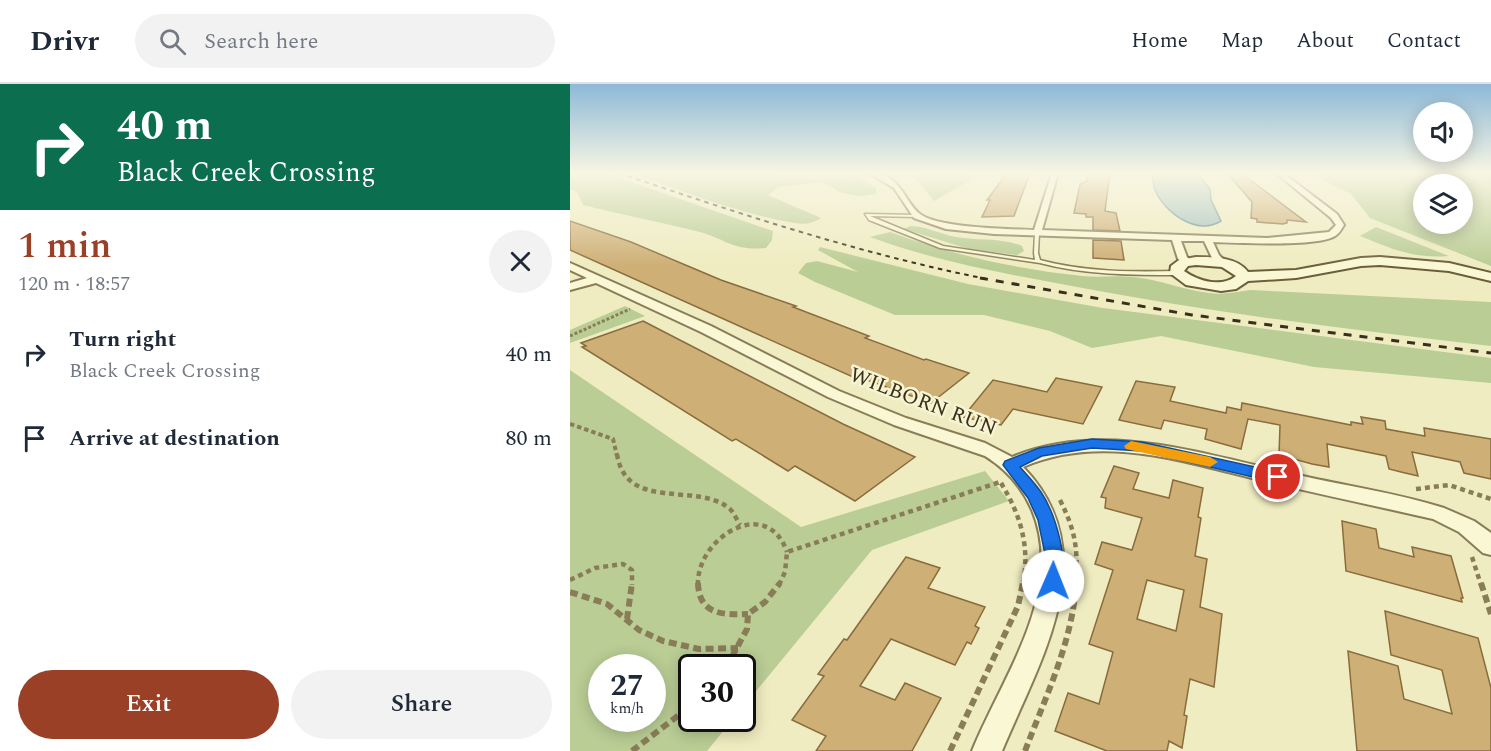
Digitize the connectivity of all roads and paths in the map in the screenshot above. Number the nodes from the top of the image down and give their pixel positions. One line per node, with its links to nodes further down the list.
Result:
1 (909, 204): 4 (street)
2 (1046, 204): 5 (street)
3 (1319, 204): 8 (street)
4 (917, 216): 5 (street); 9 (lane)
5 (1037, 233): 6 (street); 9 (lane)
6 (1176, 238): 7 (street); 10 (street)
7 (1207, 239): 8 (street); 11 (street)
8 (1220, 240): 11 (street)
9 (1039, 261): 13 (lane)
10 (1188, 262): 11 (street); 13 (street)
11 (1226, 264): 15 (street)
12 (570, 266): 16 (street, WILBORN RUN)
13 (1177, 273): 15 (street)
14 (1491, 276): 15 (street)
15 (1244, 277)
16 (597, 279): 17 (street); 21 (street, WILBORN RUN)
17 (570, 287)
18 (624, 303): 19 (path)
19 (570, 336)
20 (570, 424): 25 (path)
21 (1002, 474): 26 (street); 27 (path); 38 (path); 39 (street, WILBORN RUN)
22 (1054, 492): 40 (path)
23 (1407, 492): 24 (path)
24 (1491, 499)
25 (740, 525): 27 (path); 31 (path)
26 (1491, 547)
27 (787, 552): 31 (path)
28 (1471, 553): 32 (path)
29 (570, 580): 33 (path)
30 (570, 592): 33 (path)
31 (748, 614): 34 (path)
32 (1491, 614)
33 (627, 620): 34 (path)
34 (738, 648): 35 (path)
35 (734, 654)
36 (678, 716): 37 (path)
37 (632, 751)
38 (950, 751)
39 (987, 751)
40 (1025, 751)

